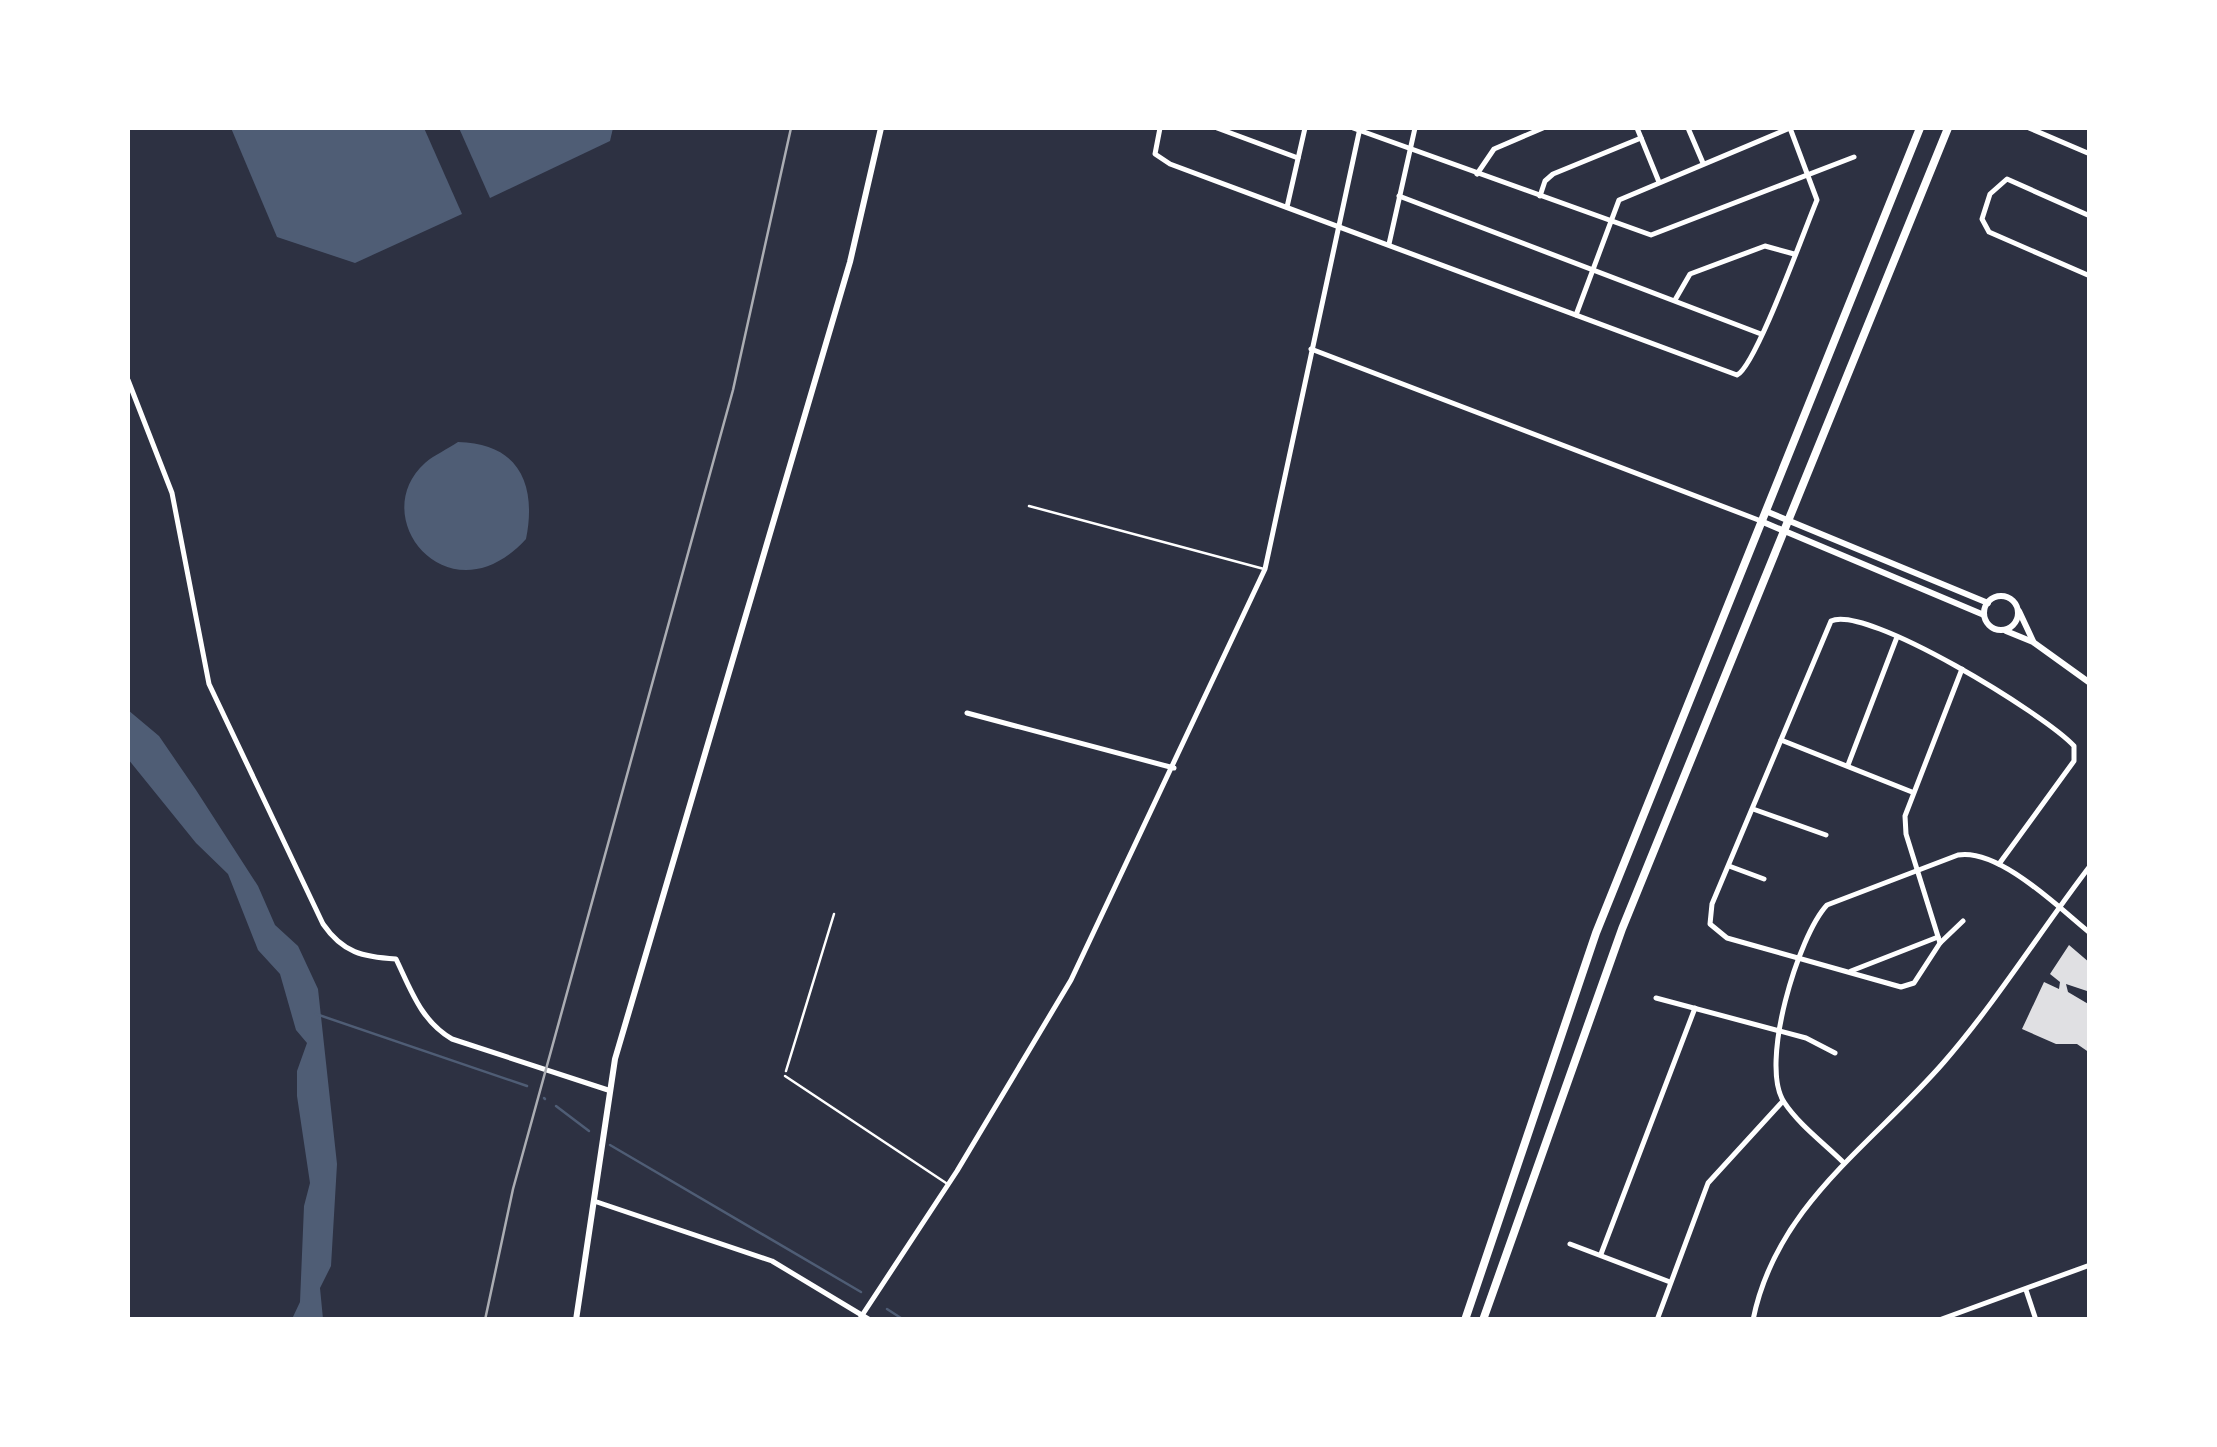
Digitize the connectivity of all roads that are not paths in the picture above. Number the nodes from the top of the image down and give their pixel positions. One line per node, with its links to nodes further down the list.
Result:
1 (881, 128): 76 (street)
2 (1160, 128): 25 (street)
3 (1216, 128): 18 (street)
4 (1305, 128): 18 (street)
5 (1357, 128): 15 (street); 27 (street)
6 (1414, 128): 15 (street)
7 (1542, 128): 21 (street)
8 (1637, 128): 14 (street)
9 (1688, 128): 19 (street)
10 (1790, 128): 19 (street); 20 (street)
11 (1920, 128): 39 (main road)
12 (1948, 128): 41 (main road)
13 (2028, 128): 16 (street)
14 (1641, 138): 22 (street); 24 (street)
15 (1410, 149): 21 (street); 23 (street)
16 (2090, 154)
17 (1854, 156): 20 (street)
18 (1298, 158): 25 (street)
19 (1702, 163): 22 (street)
20 (1810, 173): 28 (street); 30 (street)
21 (1478, 174): 24 (street)
22 (1659, 182): 28 (street)
23 (1399, 196): 29 (street); 31 (street)
24 (1540, 196): 28 (street)
25 (1287, 207): 27 (street)
26 (2090, 216): 32 (street)
27 (1337, 224): 29 (street); 36 (street)
28 (1609, 224): 31 (street)
29 (1389, 244): 34 (street)
30 (1794, 254): 33 (street); 35 (street)
31 (1592, 268): 33 (street); 34 (street)
32 (2090, 276)
33 (1675, 300): 35 (street)
34 (1576, 315): 35 (street)
35 (1762, 334)
36 (1311, 348): 40 (street); 44 (street)
37 (128, 380): 76 (street)
38 (1029, 506): 44 (lane)
39 (1768, 512): 40 (street); 41 (street); 42 (main road)
40 (1745, 515): 42 (street)
41 (1791, 521): 43 (main road); 45 (street)
42 (1763, 522): 43 (street); 89 (main road)
43 (1786, 531): 47 (street); 90 (main road)
44 (1264, 569): 56 (street)
45 (1988, 603): 46 (street); 47 (street)
46 (2018, 611): 48 (street); 50 (street)
47 (1984, 616): 48 (street)
48 (2004, 630): 50 (street)
49 (1897, 637): 51 (street); 54 (street); 55 (street)
50 (2033, 642): 52 (street)
51 (1962, 669): 57 (street); 60 (street)
52 (2090, 683)
53 (967, 712): 56 (street)
54 (1781, 740): 55 (street); 58 (street)
55 (1848, 766): 57 (street)
56 (1174, 768): 79 (street)
57 (1912, 792): 63 (street)
58 (1754, 809): 59 (street); 61 (street)
59 (1826, 835)
60 (1999, 864): 63 (street); 65 (street)
61 (1729, 866): 64 (street); 69 (street)
62 (2090, 866): 65 (street)
63 (1916, 871): 68 (street); 69 (street)
64 (1764, 880)
65 (2058, 907): 67 (street); 78 (street)
66 (1963, 921): 68 (street)
67 (2090, 933)
68 (1939, 940): 70 (street); 70 (street)
69 (1801, 958): 70 (street); 73 (street)
70 (1848, 972)
71 (1656, 998): 72 (street)
72 (1695, 1008): 73 (street); 82 (street)
73 (1779, 1031): 74 (street); 77 (street)
74 (1835, 1053)
75 (785, 1076): 79 (lane)
76 (608, 1090): 80 (street)
77 (1783, 1101): 78 (street); 84 (street)
78 (1844, 1163): 92 (street)
79 (948, 1185): 86 (street)
80 (592, 1200): 86 (street); 87 (street)
81 (1570, 1244): 82 (street)
82 (1601, 1254): 84 (street)
83 (2090, 1264): 85 (street)
84 (1670, 1282): 91 (street)
85 (2026, 1290): 93 (street); 94 (street)
86 (861, 1317): 88 (street)
87 (576, 1320)
88 (870, 1320)
89 (1464, 1320)
90 (1483, 1320)
91 (1657, 1320)
92 (1753, 1320)
93 (1939, 1320)
94 (2036, 1320)

